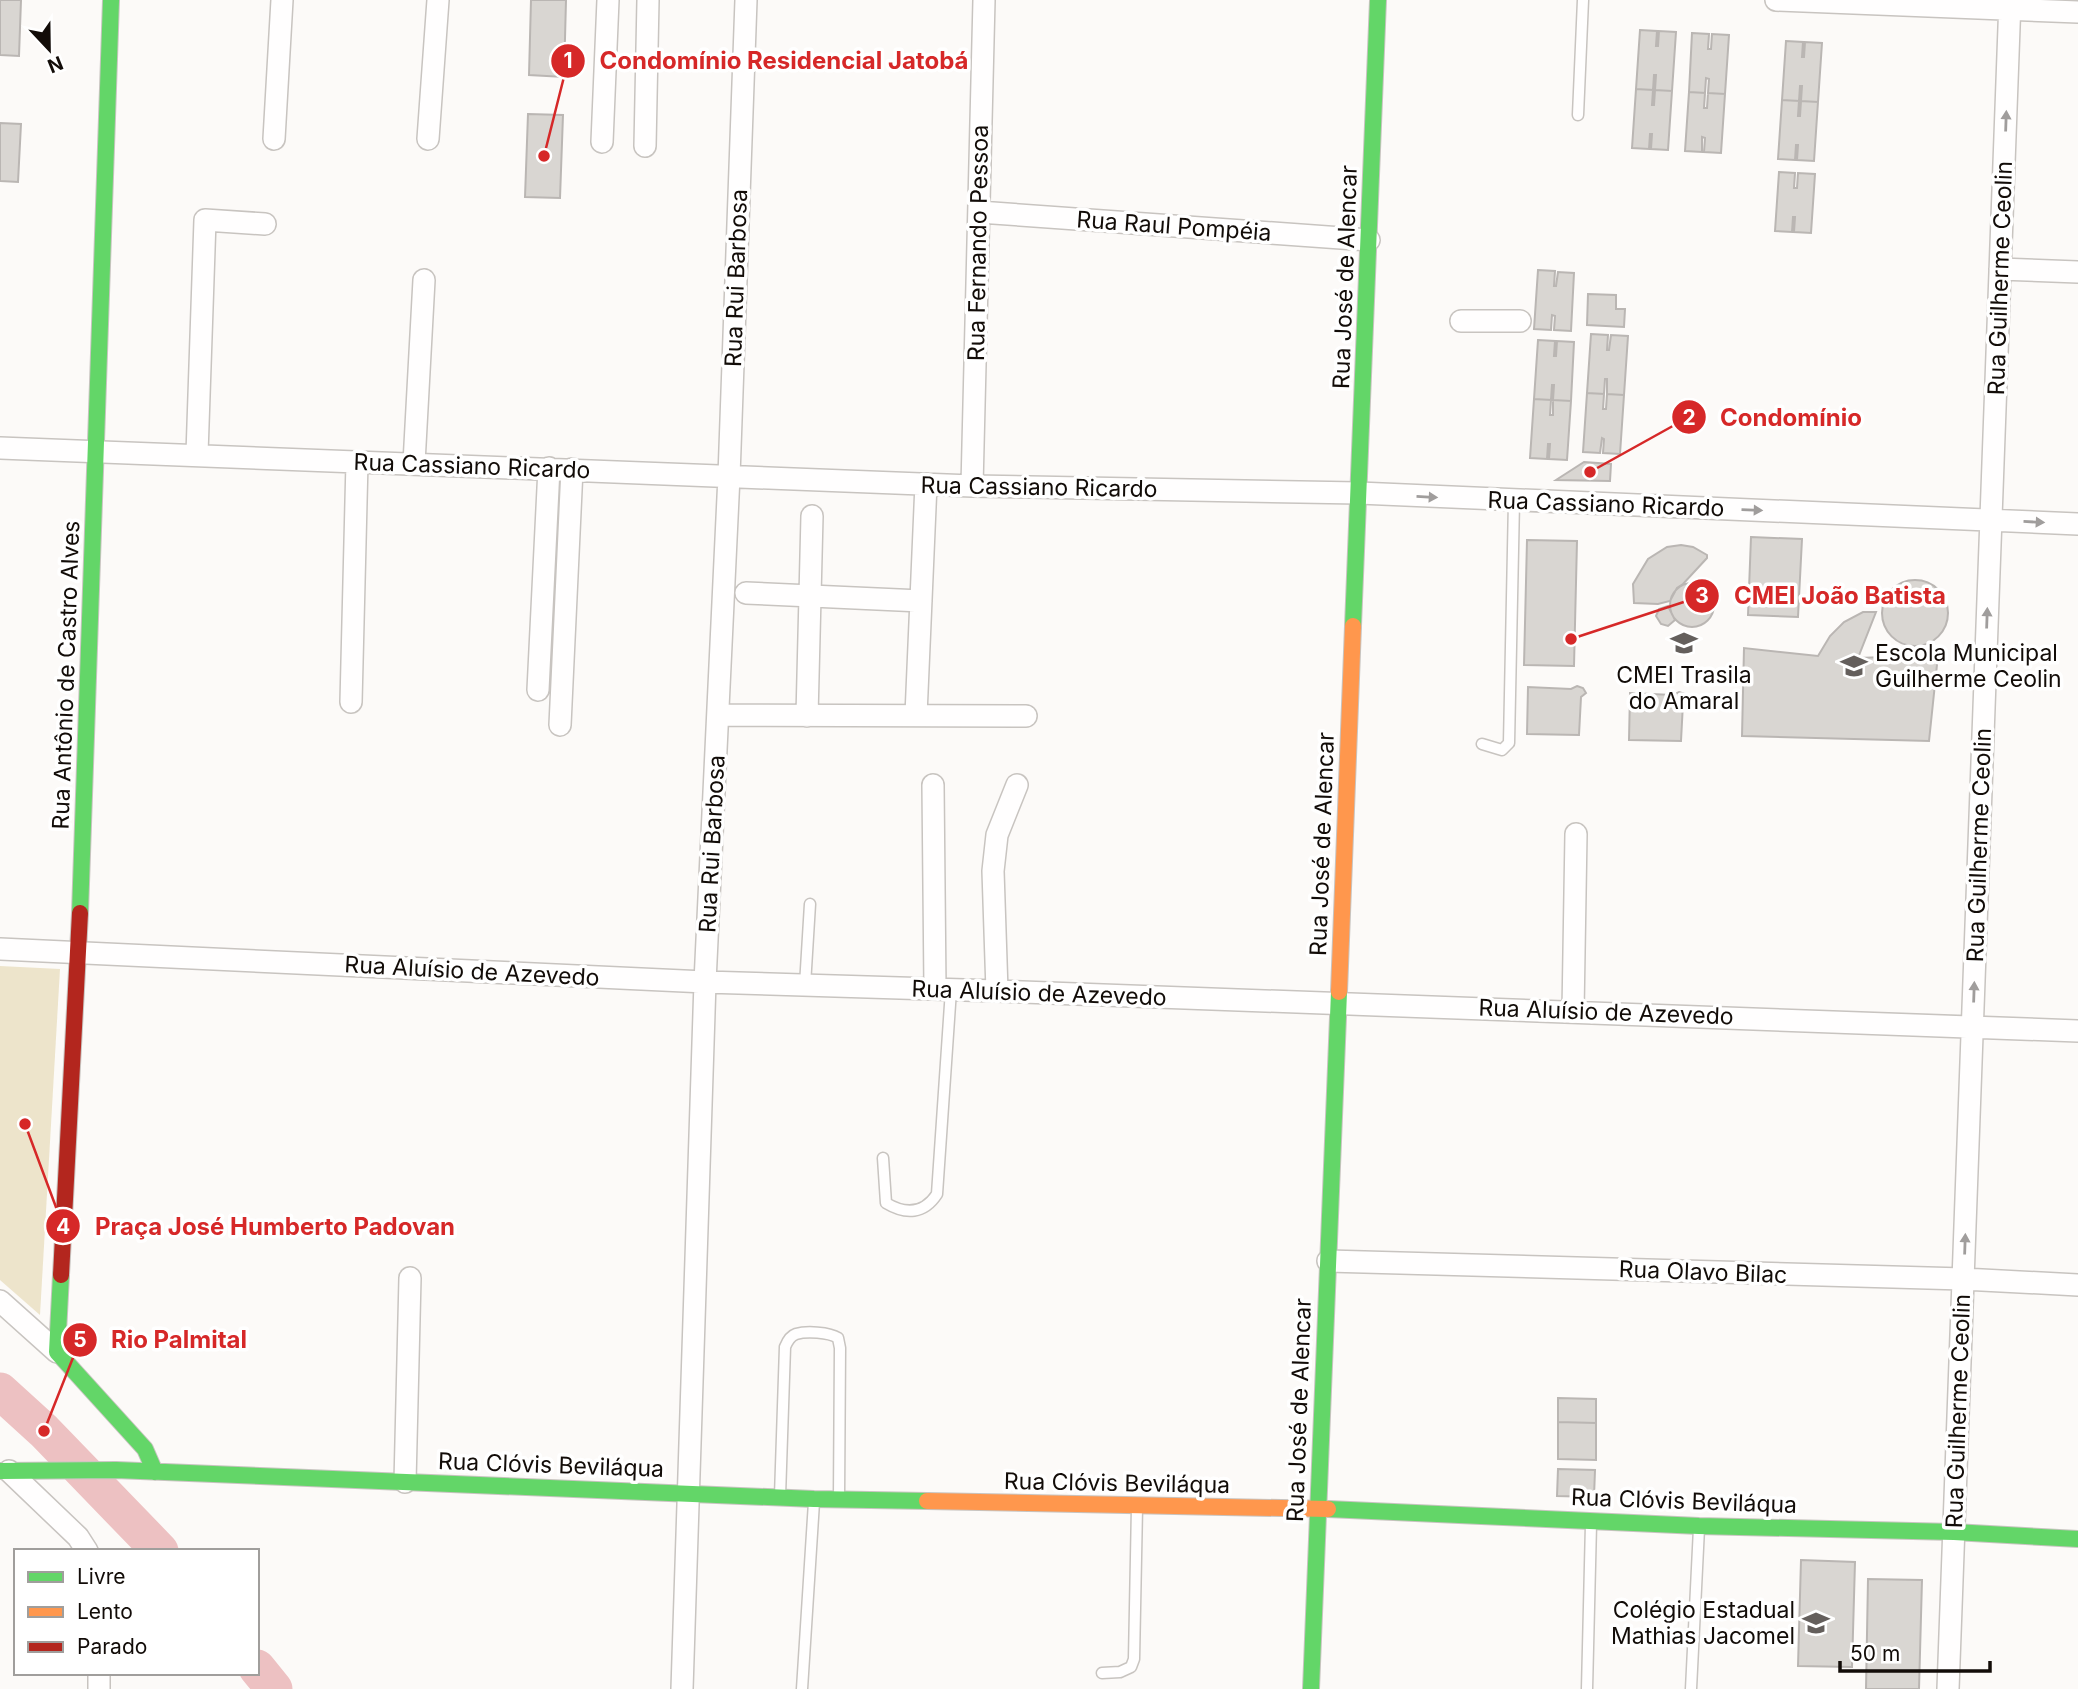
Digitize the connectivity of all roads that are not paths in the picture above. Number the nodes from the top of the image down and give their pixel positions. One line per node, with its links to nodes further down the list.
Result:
1 (111, 0): 27 (street, Rua Antônio de Castro Alves)
2 (282, 0): 14 (street)
3 (438, 0): 15 (street)
4 (608, 0): 16 (street)
5 (648, 0): 17 (street)
6 (746, 0): 33 (street, Rua Rui Barbosa)
7 (984, 0): 18 (street, Rua Fernando Pessoa)
8 (1378, 0): 20 (street, Rua José de Alencar)
9 (1583, 0): 13 (lane)
10 (1776, 0): 11 (street)
11 (2010, 4): 12 (street); 21 (street, Rua Guilherme Ceolin, one-way to 11)
12 (2078, 12)
13 (1578, 115)
14 (274, 139)
15 (428, 139)
16 (602, 142)
17 (645, 146)
18 (979, 212): 20 (street, Rua Raul Pompéia); 35 (street, Rua Fernando Pessoa)
19 (265, 224): 28 (street)
20 (1369, 240): 36 (street, Rua José de Alencar)
21 (2000, 269): 22 (street); 39 (street, Rua Guilherme Ceolin)
22 (2078, 272)
23 (424, 280): 30 (street)
24 (1461, 321): 25 (street)
25 (1520, 321)
26 (0, 448): 27 (street, Rua Cassiano Ricardo)
27 (97, 451): 28 (street, Rua Cassiano Ricardo); 57 (street, Rua Antônio de Castro Alves)
28 (197, 454): 29 (street, Rua Cassiano Ricardo)
29 (357, 462): 30 (street, Rua Cassiano Ricardo); 45 (street)
30 (414, 463): 31 (street, Rua Cassiano Ricardo)
31 (549, 468): 32 (street, Rua Cassiano Ricardo); 44 (street)
32 (572, 469): 33 (street, Rua Cassiano Ricardo); 50 (street)
33 (729, 476): 34 (street, Rua Cassiano Ricardo); 46 (street, Rua Rui Barbosa)
34 (926, 484): 35 (street, Rua Cassiano Ricardo); 43 (street)
35 (972, 486): 36 (street, Rua Cassiano Ricardo)
36 (1359, 493): 37 (street, Rua Cassiano Ricardo, one-way to 37); 62 (street, Rua José de Alencar)
37 (1514, 501): 39 (street, Rua Cassiano Ricardo, one-way to 39); 51 (lane)
38 (813, 516): 42 (street)
39 (1991, 520): 40 (street, Rua Cassiano Ricardo, one-way to 40); 64 (street, Rua Guilherme Ceolin, one-way to 39)
40 (2078, 524)
41 (746, 593): 42 (street)
42 (810, 597): 43 (street); 48 (street)
43 (921, 601): 47 (street)
44 (538, 690)
45 (351, 702)
46 (718, 715): 48 (street); 58 (street, Rua Rui Barbosa)
47 (916, 715): 48 (street); 49 (street)
48 (807, 716)
49 (1026, 716)
50 (560, 725)
51 (1482, 744)
52 (933, 785): 60 (street)
53 (1017, 785): 61 (street)
54 (1576, 834): 63 (street)
55 (810, 904): 59 (lane)
56 (0, 949): 57 (street, Rua Aluísio de Azevedo)
57 (79, 953): 58 (street, Rua Aluísio de Azevedo); 72 (street, Rua Antônio de Castro Alves)
58 (705, 982): 59 (street, Rua Aluísio de Azevedo); 78 (street, Rua Rui Barbosa)
59 (805, 985): 60 (street, Rua Aluísio de Azevedo)
60 (943, 990): 61 (street, Rua Aluísio de Azevedo); 66 (lane)
61 (997, 991): 62 (street, Rua Aluísio de Azevedo)
62 (1339, 1003): 63 (street, Rua Aluísio de Azevedo); 67 (street, Rua José de Alencar)
63 (1573, 1011): 64 (street, Rua Aluísio de Azevedo)
64 (1973, 1025): 65 (street, Rua Aluísio de Azevedo); 69 (street, Rua Guilherme Ceolin, one-way to 64)
65 (2078, 1031)
66 (883, 1158)
67 (1328, 1261): 69 (street, Rua Olavo Bilac); 83 (street, Rua José de Alencar)
68 (410, 1278): 77 (street)
69 (1963, 1279): 70 (street, Rua Olavo Bilac); 86 (street, Rua Guilherme Ceolin)
70 (2078, 1284)
71 (0, 1301): 72 (street)
72 (57, 1352): 73 (street)
73 (145, 1450): 75 (street); 76 (street)
74 (4, 1471): 75 (street, Rua Clóvis Beviláqua); 88 (street)
75 (155, 1472): 76 (street, Rua Clóvis Beviláqua)
76 (210, 1474): 77 (street, Rua Clóvis Beviláqua)
77 (405, 1482): 78 (street, Rua Clóvis Beviláqua)
78 (687, 1494): 79 (street, Rua Clóvis Beviláqua); 90 (street, Rua Rui Barbosa)
79 (780, 1497): 80 (street, Rua Clóvis Beviláqua); 81 (lane)
80 (814, 1499): 81 (street, Rua Clóvis Beviláqua); 91 (lane)
81 (839, 1500): 82 (street, Rua Clóvis Beviláqua)
82 (1137, 1507): 83 (street, Rua Clóvis Beviláqua); 89 (lane)
83 (1318, 1509): 84 (street, Rua Clóvis Beviláqua); 92 (street, Rua José de Alencar)
84 (1591, 1521): 85 (street, Rua Clóvis Beviláqua); 93 (lane)
85 (1699, 1526): 86 (street, Rua Clóvis Beviláqua); 94 (lane)
86 (1954, 1532): 87 (street, Rua Clóvis Beviláqua); 95 (street, Rua Guilherme Ceolin)
87 (2078, 1539)
88 (86, 1549)
89 (1102, 1673)
90 (682, 1689)
91 (802, 1689)
92 (1311, 1689)
93 (1587, 1689)
94 (1691, 1689)
95 (1948, 1689)

